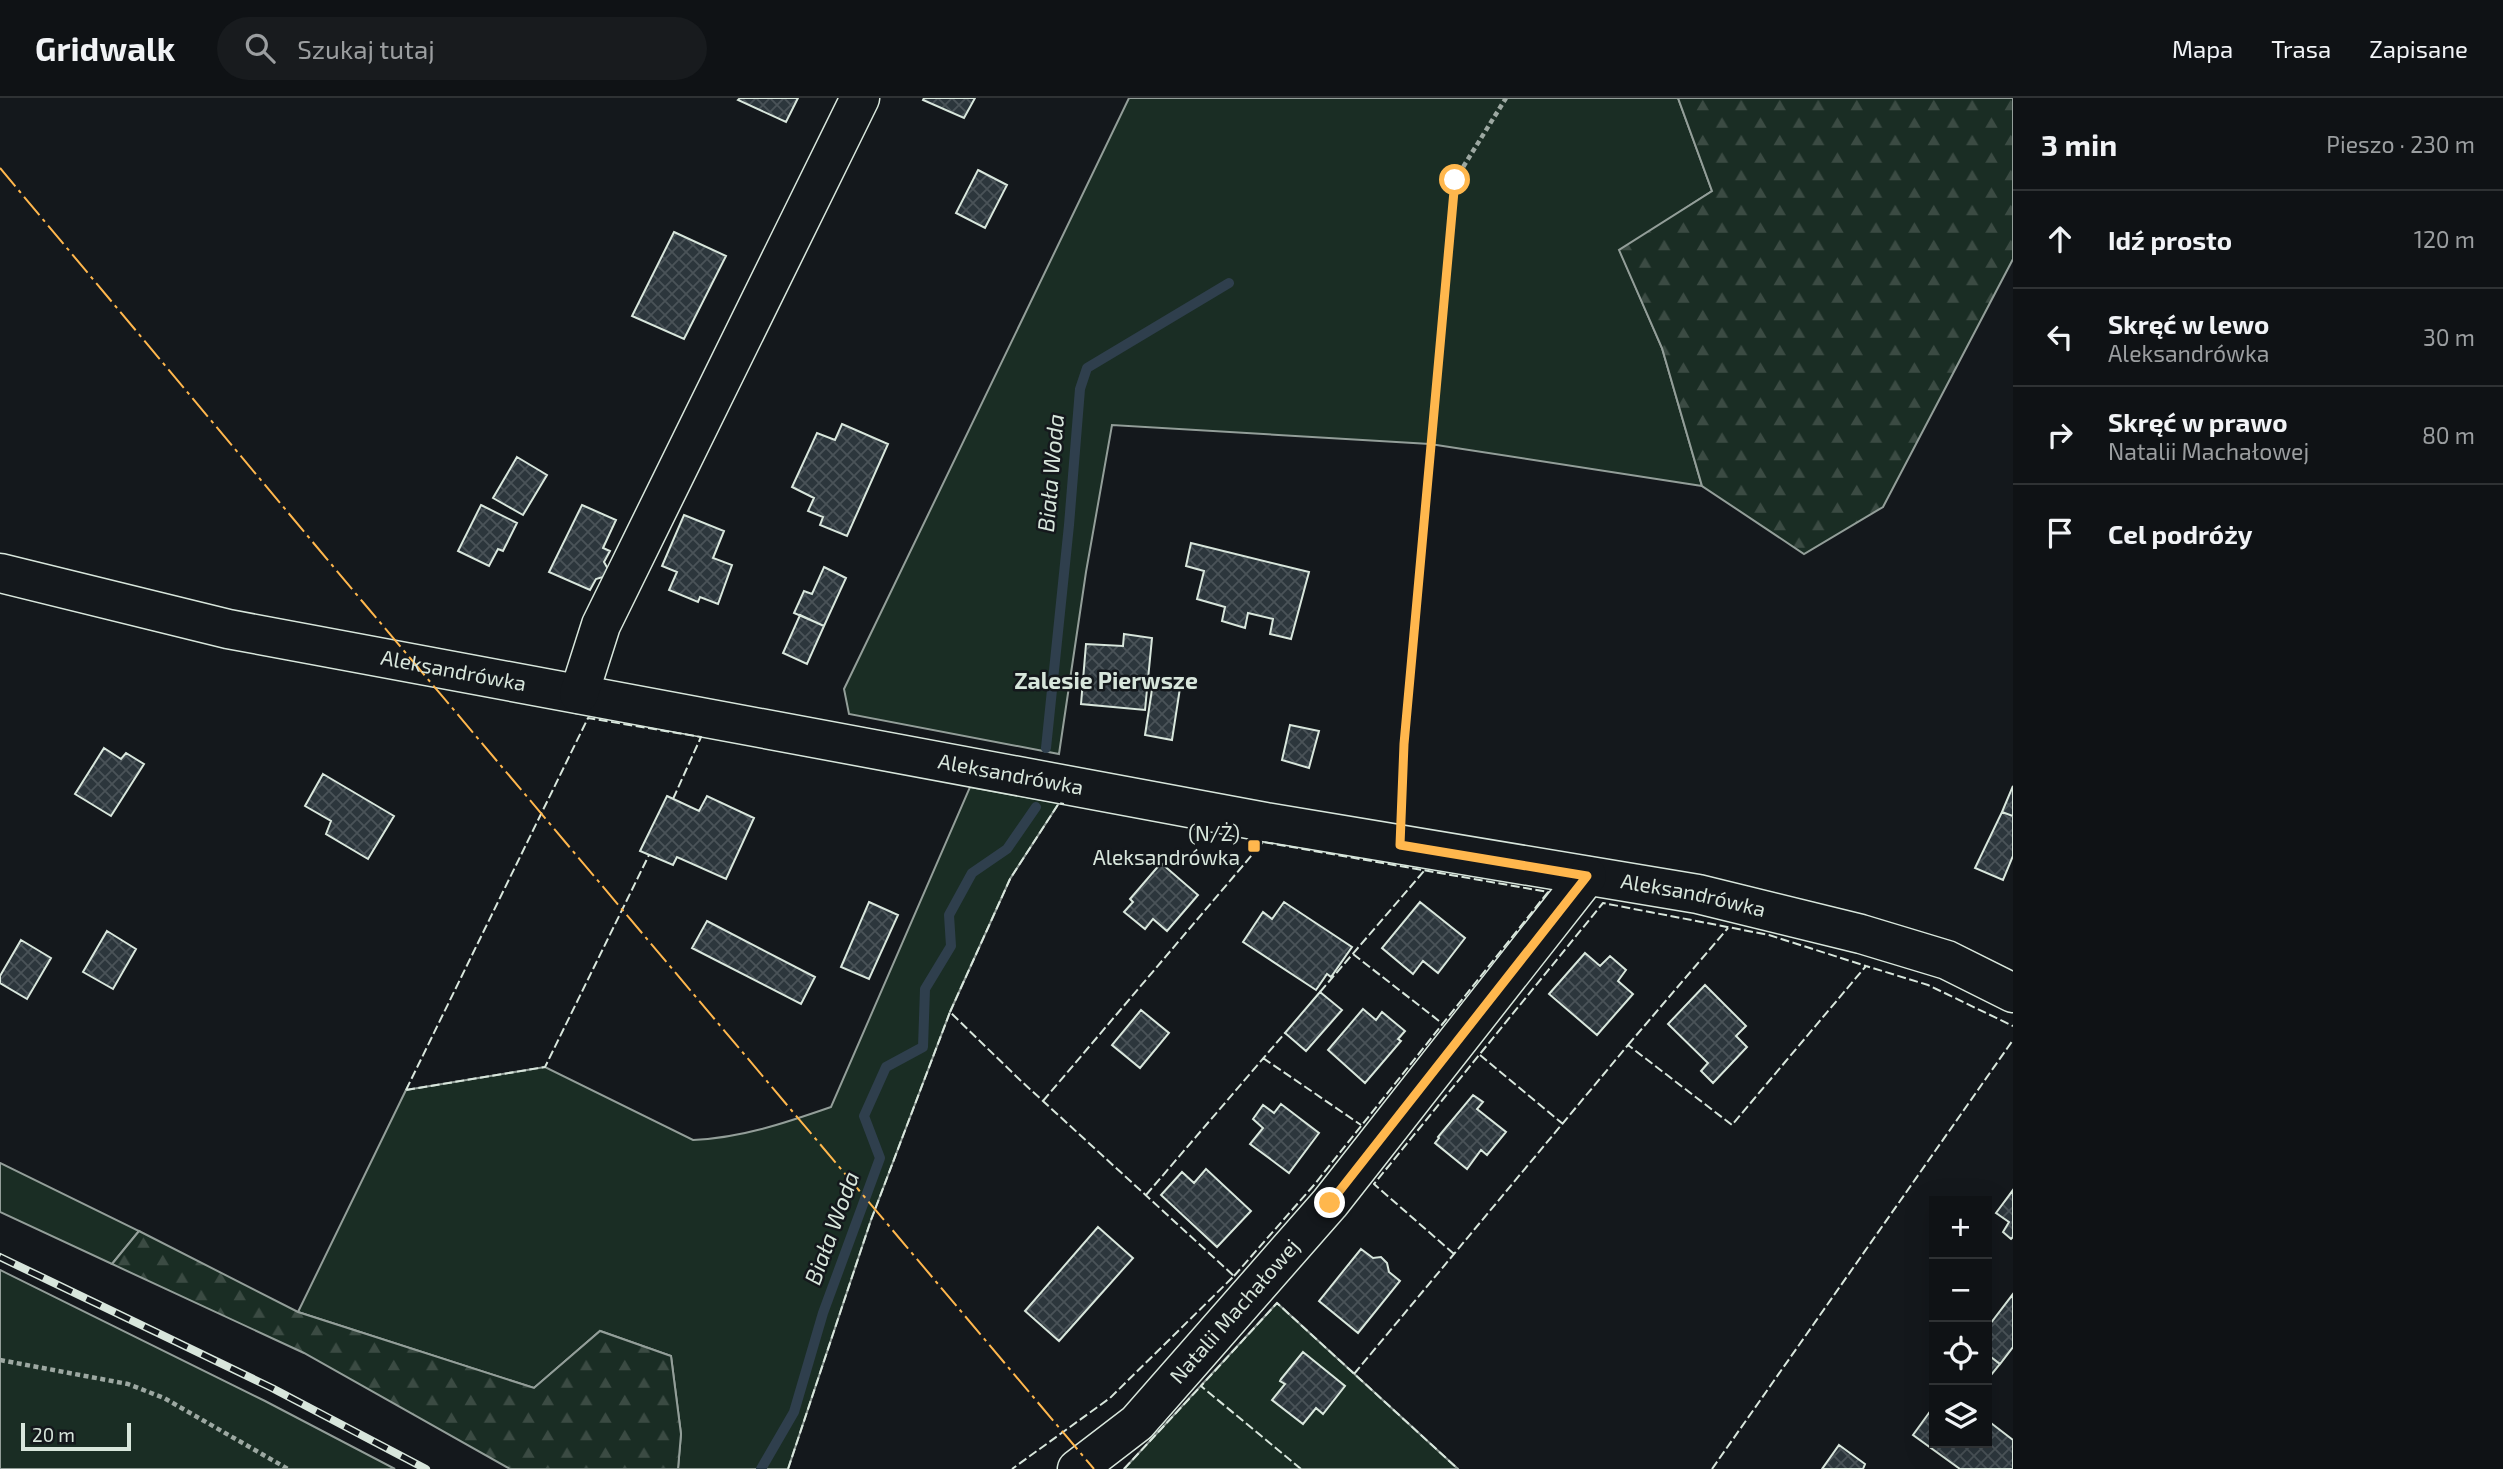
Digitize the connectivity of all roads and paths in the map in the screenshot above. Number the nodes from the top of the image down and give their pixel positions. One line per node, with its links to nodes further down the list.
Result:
1 (860, 98): 4 (street)
2 (1506, 98): 5 (path)
3 (0, 573): 4 (street, Aleksandrówka)
4 (579, 694): 5 (street, Aleksandrówka)
5 (1400, 845): 6 (street, Aleksandrówka)
6 (1587, 876): 7 (street, Aleksandrówka); 10 (street, Natalii Machałowej)
7 (2013, 993)
8 (0, 1360): 9 (path)
9 (288, 1469)
10 (1077, 1469)

